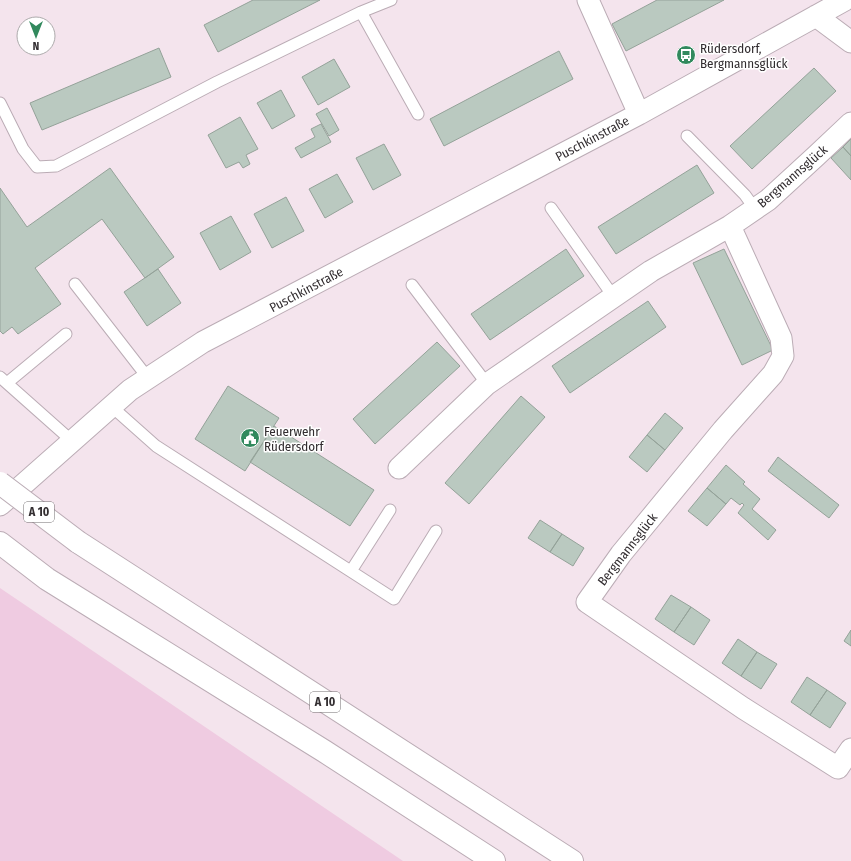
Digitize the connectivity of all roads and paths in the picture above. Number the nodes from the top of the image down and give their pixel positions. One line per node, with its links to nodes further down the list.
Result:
1 (391, 0): 4 (lane)
2 (588, 0): 9 (street, Puschkinstraße)
3 (845, 0): 5 (street, Puschkinstraße)
4 (361, 12): 7 (lane); 8 (lane)
5 (816, 16): 6 (street); 9 (street, Puschkinstraße)
6 (851, 42)
7 (0, 103)
8 (418, 114)
9 (639, 114): 19 (street, Puschkinstraße)
10 (851, 123): 13 (street, Bergmannsglück)
11 (687, 136): 13 (lane)
12 (551, 208): 17 (lane)
13 (755, 209): 14 (street, Bergmannsglück)
14 (730, 226): 17 (street, Bergmannsglück); 31 (street, Bergmannsglück)
15 (75, 284): 19 (lane)
16 (412, 285): 21 (lane)
17 (613, 296): 21 (street, Bergmannsglück)
18 (66, 334): 20 (lane)
19 (148, 378): 22 (street, Puschkinstraße)
20 (4, 380): 23 (lane)
21 (487, 384): 24 (street, Bergmannsglück)
22 (111, 406): 23 (street, Puschkinstraße); 30 (lane)
23 (72, 441): 26 (street, Puschkinstraße)
24 (399, 468)
25 (0, 483): 33 (highway, A 10, bridge)
26 (0, 505)
27 (390, 510): 30 (lane)
28 (436, 531): 30 (lane)
29 (0, 543): 32 (highway)
30 (351, 572)
31 (851, 749)
32 (494, 861)
33 (572, 861)

